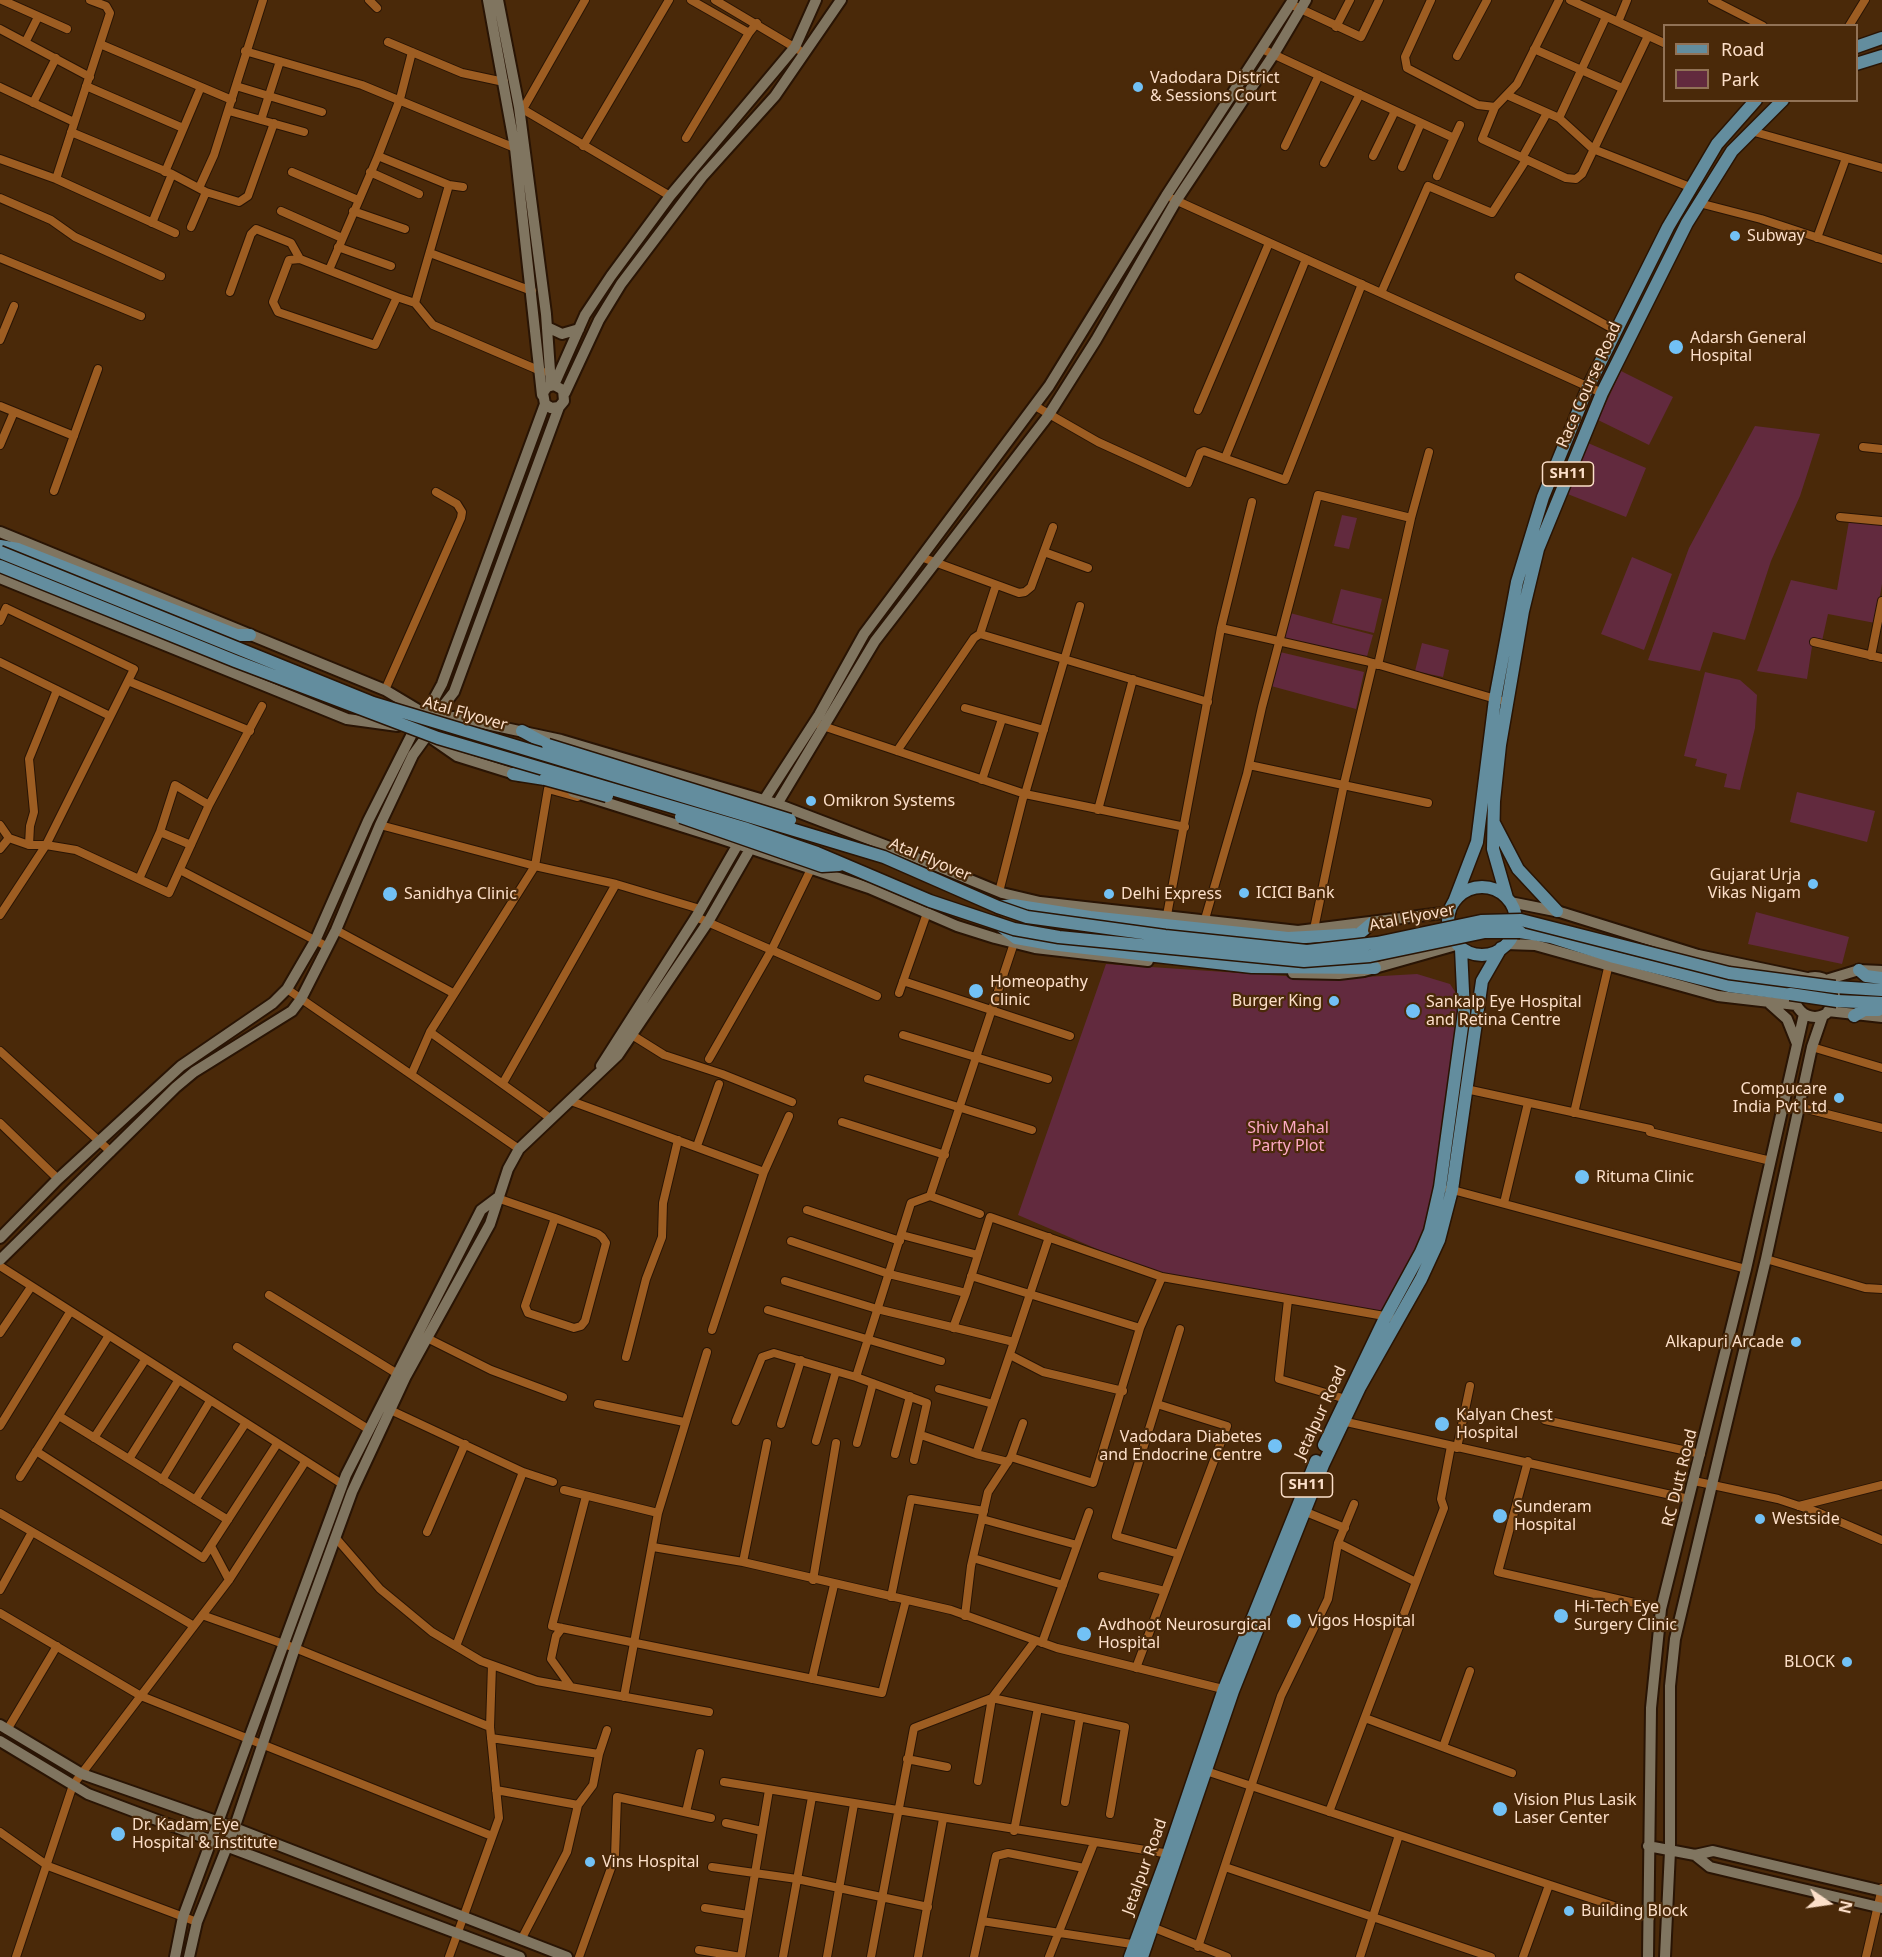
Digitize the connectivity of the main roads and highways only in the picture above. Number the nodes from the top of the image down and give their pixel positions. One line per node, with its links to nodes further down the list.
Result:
1 (1882, 39): 2 (main road)
2 (1858, 47)
3 (1882, 56): 4 (main road)
4 (1858, 64)
5 (1754, 102): 18 (main road, Race Course Road / SH11)
6 (1781, 102): 13 (main road, Race Course Road / SH11)
7 (0, 546): 10 (main road)
8 (0, 552): 14 (main road, Atal Flyover, bridge)
9 (0, 566): 15 (main road, Atal Flyover, bridge)
10 (250, 635)
11 (522, 730): 14 (main road, bridge)
12 (513, 774): 15 (main road, bridge)
13 (1494, 822): 16 (main road, Race Course Road / SH11); 19 (main road)
14 (843, 844): 17 (main road, Atal Flyover, bridge)
15 (843, 864): 20 (main road, Atal Flyover, bridge)
16 (1508, 900): 18 (main road); 22 (main road, SH11)
17 (998, 907): 21 (main road); 27 (main road, Atal Flyover, bridge)
18 (1452, 907): 23 (main road, SH11)
19 (1557, 911)
20 (997, 923): 24 (main road); 28 (main road, Atal Flyover, bridge)
21 (1372, 923)
22 (1504, 946): 23 (main road); 30 (main road, Jetalpur Road / SH11)
23 (1459, 947): 30 (main road, Jetalpur Road / SH11)
24 (1375, 968)
25 (1859, 970): 26 (main road)
26 (1878, 975)
27 (1882, 990)
28 (1878, 1008): 29 (main road)
29 (1854, 1016)
30 (1446, 1189): 31 (main road, Jetalpur Road / SH11)
31 (1339, 1420): 32 (main road, Jetalpur Road / SH11); 32 (main road, Jetalpur Road / SH11)
32 (1229, 1690): 33 (main road, Jetalpur Road / SH11)
33 (1173, 1854): 34 (main road, Jetalpur Road / SH11); 34 (main road, Jetalpur Road / SH11)
34 (1140, 1949): 35 (main road, Jetalpur Road / SH11)
35 (1130, 1957)

